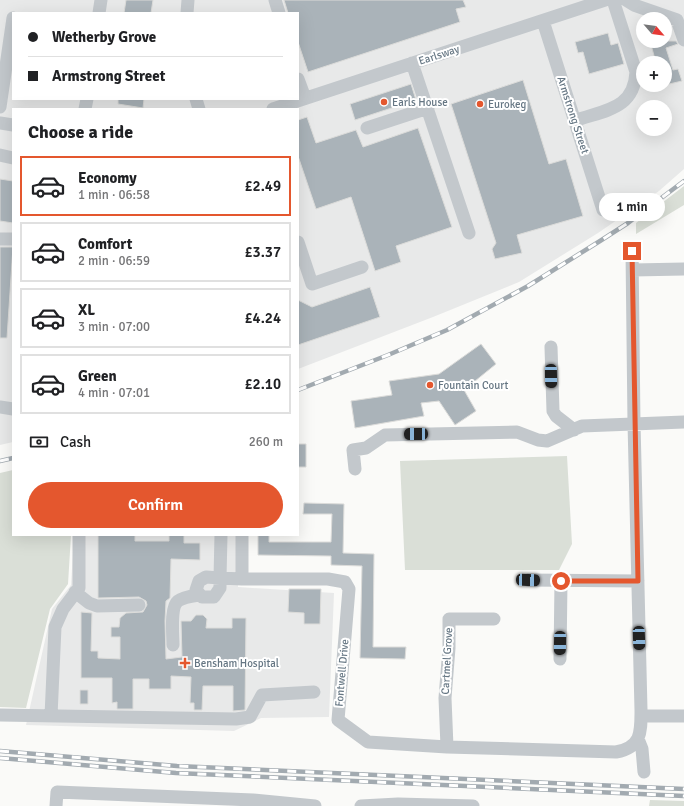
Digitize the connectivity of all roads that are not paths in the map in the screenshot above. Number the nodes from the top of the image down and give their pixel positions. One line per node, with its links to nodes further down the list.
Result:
1 (101, 0): 7 (street)
2 (188, 0): 8 (street)
3 (275, 0): 9 (street)
4 (605, 0): 11 (street, Earlsway)
5 (613, 0): 21 (street)
6 (626, 0): 10 (street)
7 (99, 12)
8 (187, 12)
9 (279, 12)
10 (681, 19): 13 (street)
11 (542, 21): 15 (street, Earlsway); 21 (street, Armstrong Street)
12 (12, 24): 14 (street)
13 (684, 40)
14 (7, 51): 18 (street)
15 (412, 63): 17 (street, Earlsway); 20 (street)
16 (299, 82): 17 (street)
17 (305, 98): 19 (street, Earlsway)
18 (0, 106)
19 (276, 108)
20 (428, 108): 24 (street); 28 (street)
21 (574, 121): 27 (street, Armstrong Street)
22 (0, 123): 23 (street)
23 (12, 125)
24 (366, 128)
25 (0, 155): 26 (street)
26 (12, 158)
27 (603, 210)
28 (469, 233)
29 (0, 239): 30 (street)
30 (12, 239)
31 (299, 245): 33 (street)
32 (632, 251): 34 (street)
33 (362, 267)
34 (633, 270): 35 (street); 40 (street)
35 (683, 271)
36 (551, 347): 41 (street)
37 (0, 407): 38 (street)
38 (12, 409)
39 (684, 422): 40 (street)
40 (634, 423): 41 (street); 50 (street)
41 (574, 430): 42 (street)
42 (355, 469)
43 (79, 536): 51 (street)
44 (221, 536): 46 (street)
45 (242, 536): 47 (street)
46 (220, 578): 47 (street); 54 (street)
47 (242, 579): 62 (street, Fontwell Drive)
48 (528, 580): 49 (street)
49 (561, 581): 50 (street); 55 (street)
50 (638, 581): 59 (street)
51 (75, 592): 52 (street); 58 (street)
52 (139, 605)
53 (494, 620): 62 (street, Cartmel Grove)
54 (173, 646)
55 (560, 659)
56 (314, 692): 58 (street)
57 (0, 715): 58 (street)
58 (51, 716)
59 (641, 716): 60 (street); 61 (street)
60 (684, 716)
61 (638, 739): 62 (street, Fontwell Drive); 63 (street)
62 (447, 746)
63 (644, 772)
64 (154, 802): 65 (street); 70 (street)
65 (201, 802): 66 (street)
66 (253, 803): 67 (street)
67 (301, 805): 71 (street)
68 (398, 805): 69 (street); 72 (street)
69 (447, 805): 73 (street)
70 (56, 806)
71 (315, 806)
72 (361, 806)
73 (473, 806)

